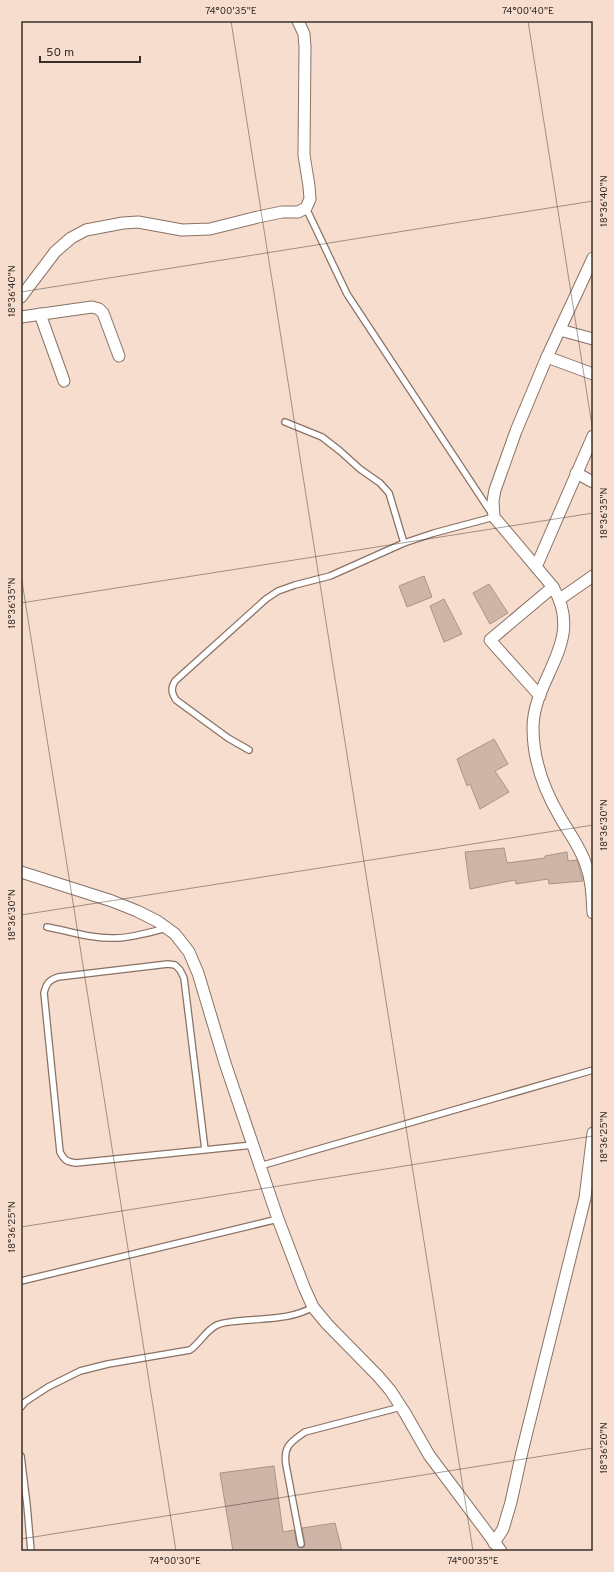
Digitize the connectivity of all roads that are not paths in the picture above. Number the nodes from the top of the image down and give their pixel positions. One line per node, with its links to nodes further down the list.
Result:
1 (298, 21): 2 (street)
2 (306, 208): 4 (street); 17 (lane)
3 (593, 258): 7 (street)
4 (21, 298)
5 (40, 314): 6 (street); 9 (street); 12 (street)
6 (21, 317)
7 (560, 330): 8 (street); 10 (street)
8 (593, 339)
9 (119, 356)
10 (548, 357): 11 (street); 17 (street)
11 (593, 374)
12 (64, 381)
13 (285, 422): 18 (lane)
14 (593, 436): 15 (street)
15 (576, 473): 16 (street); 19 (street)
16 (593, 482)
17 (494, 517): 18 (lane); 19 (street)
18 (404, 543): 24 (lane)
19 (536, 567): 21 (street)
20 (593, 576): 22 (street)
21 (553, 587): 22 (street); 23 (street)
22 (560, 599): 23 (street)
23 (540, 696): 26 (street)
24 (249, 750)
25 (21, 872): 28 (street)
26 (593, 913)
27 (47, 927): 28 (lane)
28 (167, 928): 31 (street)
29 (593, 1070): 33 (lane)
30 (593, 1133): 41 (street)
31 (253, 1145): 32 (lane); 33 (street)
32 (205, 1150): 32 (lane)
33 (260, 1166): 34 (street)
34 (278, 1219): 35 (lane); 36 (street)
35 (21, 1281)
36 (313, 1306): 37 (lane); 38 (street)
37 (21, 1406)
38 (401, 1407): 40 (lane); 41 (street)
39 (21, 1456): 42 (lane)
40 (301, 1544)
41 (498, 1547)
42 (31, 1551)

